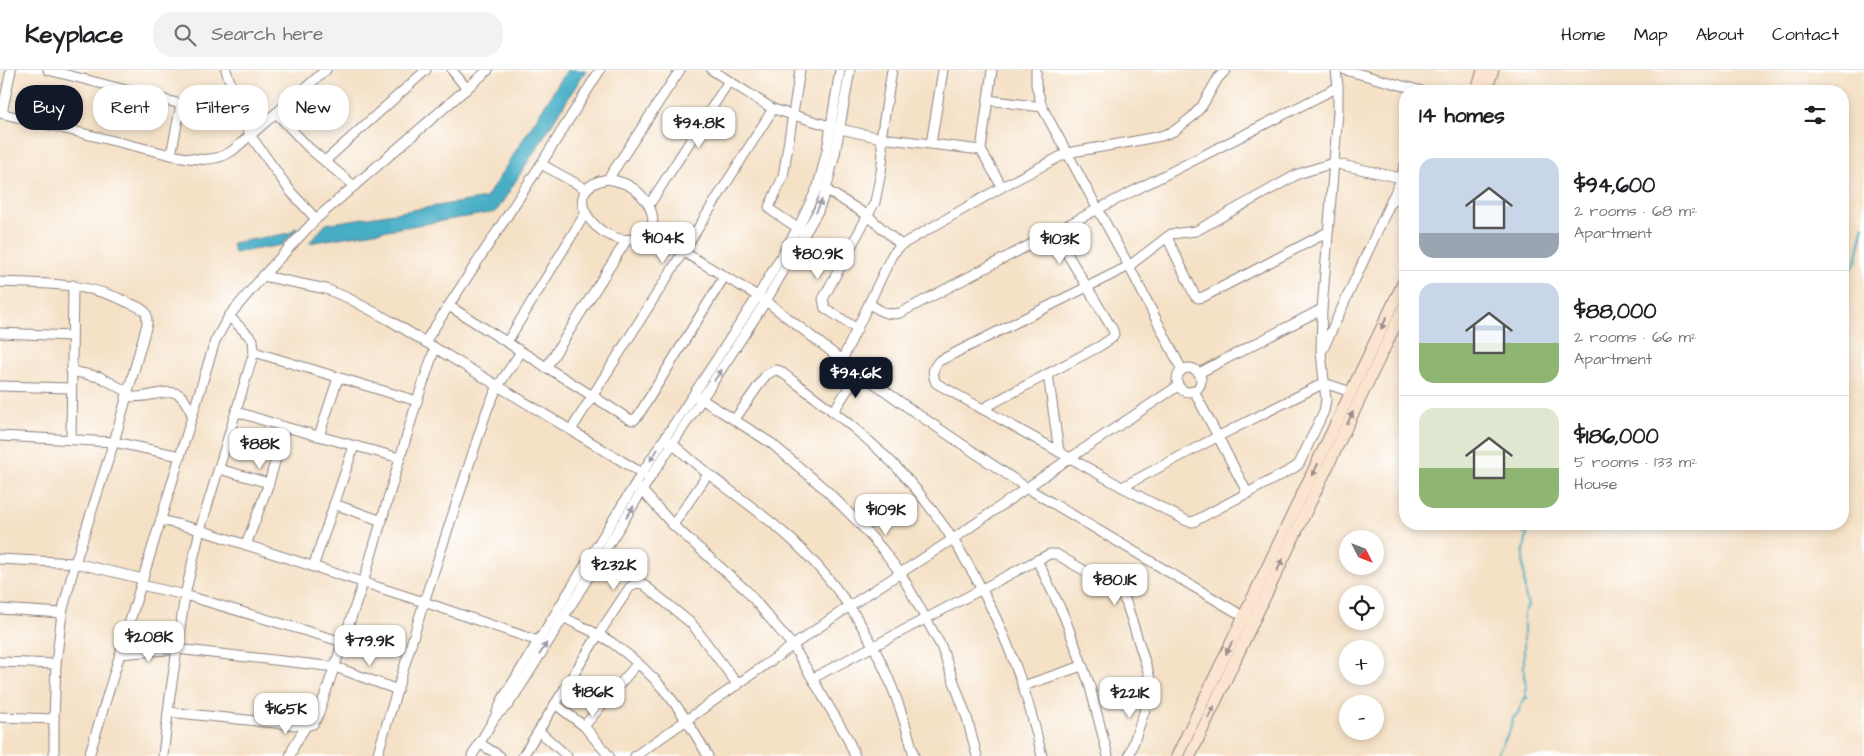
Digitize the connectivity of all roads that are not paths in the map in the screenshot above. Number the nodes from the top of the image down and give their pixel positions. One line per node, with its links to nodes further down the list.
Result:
1 (11, 70): 32 (street)
2 (48, 70): 41 (street)
3 (226, 70): 36 (street)
4 (326, 70): 33 (street)
5 (426, 70): 42 (street)
6 (452, 70): 28 (street)
7 (488, 70): 28 (street)
8 (600, 70): 44 (street)
9 (680, 70): 46 (street)
10 (712, 70): 23 (street)
11 (800, 70): 34 (street)
12 (840, 70): 35 (street)
13 (850, 70): 35 (street)
14 (892, 70): 37 (street)
15 (943, 70): 38 (street)
16 (992, 70): 29 (street)
17 (1036, 70): 30 (street)
18 (1226, 70): 40 (street)
19 (1336, 70): 27 (street)
20 (1345, 70): 24 (street)
21 (1483, 70): 25 (main road)
22 (1493, 70): 26 (main road)
23 (729, 81): 31 (street); 54 (street)
24 (1400, 85)
25 (1479, 85)
26 (1488, 85)
27 (1338, 87): 43 (street); 55 (street)
28 (467, 88): 48 (street)
29 (988, 100): 30 (street); 39 (street)
30 (1042, 107): 40 (street)
31 (773, 109): 34 (street); 66 (street)
32 (1, 113): 41 (street)
33 (276, 113): 36 (street); 42 (street)
34 (794, 115): 35 (street); 59 (street)
35 (836, 127): 37 (street); 50 (street)
36 (250, 135): 41 (street); 58 (street)
37 (881, 138): 38 (street); 57 (street)
38 (932, 144): 39 (street)
39 (981, 150): 49 (street)
40 (1068, 153): 49 (street); 55 (street)
41 (171, 155)
42 (325, 161): 48 (street)
43 (1333, 163): 45 (street); 62 (street); 63 (street)
44 (542, 164): 51 (street); 76 (street)
45 (1399, 178)
46 (608, 179): 51 (street); 54 (street)
47 (1399, 182): 52 (street)
48 (354, 186): 58 (street)
49 (1002, 186): 65 (street)
50 (822, 188): 57 (street); 59 (street)
51 (586, 189): 56 (street)
52 (1391, 200): 53 (street); 90 (street)
53 (1399, 201)
54 (649, 205): 60 (street)
55 (1098, 209): 61 (street); 67 (street)
56 (585, 214): 64 (street); 84 (street)
57 (867, 215): 65 (street); 80 (street)
58 (316, 219): 68 (street)
59 (802, 230): 74 (street)
60 (650, 232): 64 (street); 66 (street)
61 (1054, 232): 72 (street); 75 (street)
62 (1326, 233): 63 (street); 77 (street)
63 (1167, 237): 67 (street)
64 (626, 241): 92 (street)
65 (901, 245): 75 (street)
66 (684, 252): 69 (street); 108 (street)
67 (1129, 266): 72 (street); 93 (street)
68 (263, 276): 78 (street); 83 (street)
69 (724, 277): 74 (street); 108 (street)
70 (0, 282): 71 (street)
71 (73, 285): 82 (street); 106 (street)
72 (1087, 287): 97 (street); 111 (street)
73 (1399, 292): 105 (main road, one-way to 105)
74 (762, 298): 85 (street); 89 (street); 91 (street)
75 (869, 303): 80 (street)
76 (449, 306): 83 (street); 84 (street)
77 (1322, 308): 90 (street); 96 (street)
78 (229, 316): 87 (street); 114 (street)
79 (1399, 317): 164 (main road, one-way to 79)
80 (857, 328): 91 (street)
81 (0, 333): 82 (street)
82 (72, 336): 94 (street)
83 (425, 342): 86 (street)
84 (507, 342): 88 (street)
85 (724, 347): 89 (street); 107 (street)
86 (435, 348): 101 (street); 110 (street)
87 (254, 352): 98 (street); 112 (street)
88 (521, 352): 92 (street); 101 (street)
89 (732, 352): 109 (street, one-way to 89)
90 (1321, 352): 99 (street)
91 (842, 360): 95 (street)
92 (546, 368): 108 (street)
93 (1182, 370): 96 (street); 102 (street)
94 (70, 371): 103 (street); 106 (street)
95 (859, 372): 113 (street); 137 (street)
96 (1199, 373): 104 (street)
97 (1048, 374): 111 (street); 126 (street)
98 (338, 378): 110 (street); 119 (street)
99 (1324, 383): 105 (street); 120 (street); 139 (street)
100 (0, 386): 103 (street)
101 (498, 386): 117 (street); 159 (street)
102 (1178, 386): 104 (street); 129 (street)
103 (70, 388): 122 (street)
104 (1194, 391): 120 (street)
105 (1351, 392): 164 (main road, one-way to 164)
106 (127, 394): 114 (street); 123 (street)
107 (694, 394): 109 (street); 121 (street)
108 (592, 396): 117 (street)
109 (702, 399): 115 (street); 124 (street)
110 (417, 401): 128 (street)
111 (982, 409): 126 (street)
112 (237, 412): 116 (street); 130 (street)
113 (833, 412): 115 (street); 145 (street)
114 (192, 414): 127 (street)
115 (735, 419): 153 (street)
116 (286, 427): 119 (street); 134 (street)
117 (571, 430): 131 (street)
118 (0, 436): 122 (street)
119 (319, 436): 125 (street)
120 (1217, 437): 136 (street); 139 (street)
121 (664, 438): 124 (street); 131 (street, one-way to 131)
122 (70, 440): 123 (street)
123 (114, 442): 127 (street); 151 (street)
124 (672, 444): 132 (street); 133 (street)
125 (354, 446): 128 (street); 140 (street)
126 (1059, 452): 129 (street)
127 (180, 456): 141 (street)
128 (400, 458): 142 (street)
129 (1070, 458): 136 (street); 137 (street)
130 (219, 469): 134 (street); 144 (street)
131 (642, 473): 133 (street); 135 (street)
132 (708, 474): 143 (street); 160 (street)
133 (650, 478): 138 (street)
134 (269, 483): 147 (street)
135 (635, 483): 138 (street); 146 (street)
136 (1122, 487): 139 (street)
137 (1027, 488): 145 (street); 164 (street)
138 (642, 492): 143 (street); 148 (street, one-way to 138)
139 (1248, 494)
140 (334, 504): 142 (street); 152 (street)
141 (161, 520): 144 (street); 154 (street)
142 (382, 521): 155 (street)
143 (673, 525): 169 (street)
144 (200, 530): 147 (street); 158 (street)
145 (953, 540): 153 (street); 157 (street)
146 (598, 544): 148 (street); 156 (street)
147 (246, 545): 152 (street)
148 (606, 549): 156 (street)
149 (0, 559): 151 (street)
150 (1037, 560): 157 (street); 177 (street); 209 (street)
151 (75, 563): 154 (street); 162 (street)
152 (313, 567): 155 (street)
153 (901, 574): 160 (street); 165 (street)
154 (142, 582): 158 (street); 172 (street)
155 (363, 583): 159 (street); 168 (street)
156 (578, 584): 163 (street)
157 (982, 590): 165 (street); 181 (street)
158 (185, 595): 168 (street); 171 (street)
159 (424, 602): 167 (street); 182 (street)
160 (848, 606): 169 (street); 170 (street)
161 (0, 609): 162 (street)
162 (62, 613): 176 (street)
163 (559, 615): 166 (street); 167 (street); 174 (street, one-way to 163)
164 (1248, 619): 210 (main road, one-way to 210); 211 (main road, one-way to 164)
165 (927, 620): 170 (street); 206 (street)
166 (598, 635): 175 (street); 180 (street); 183 (street)
167 (538, 641): 174 (street)
168 (343, 642): 178 (street)
169 (794, 646): 179 (street); 180 (street)
170 (874, 646): 179 (street); 205 (street)
171 (177, 649): 172 (street); 178 (street); 184 (street)
172 (120, 654): 193 (street)
173 (0, 662): 176 (street)
174 (530, 663): 191 (street)
175 (638, 663): 187 (street); 189 (street)
176 (56, 664): 186 (street)
177 (1082, 666): 181 (street); 208 (street)
178 (334, 667): 182 (street); 188 (street)
179 (813, 678): 204 (street)
180 (738, 685): 187 (street)
181 (1023, 686): 207 (street)
182 (398, 690): 196 (street)
183 (555, 704): 189 (street); 190 (street)
184 (168, 712): 188 (street); 194 (street)
185 (0, 717): 186 (street)
186 (54, 719): 192 (street)
187 (687, 720): 202 (street); 203 (street)
188 (306, 726): 195 (street)
189 (584, 726): 201 (street)
190 (539, 731): 199 (street); 200 (street)
191 (479, 743): 197 (street); 198 (street)
192 (54, 756)
193 (90, 756)
194 (163, 756)
195 (290, 756)
196 (377, 756)
197 (472, 756)
198 (500, 756)
199 (523, 756)
200 (567, 756)
201 (609, 756)
202 (635, 756)
203 (708, 756)
204 (855, 756)
205 (914, 756)
206 (978, 756)
207 (1042, 756)
208 (1108, 756)
209 (1129, 756)
210 (1177, 756)
211 (1190, 756)

